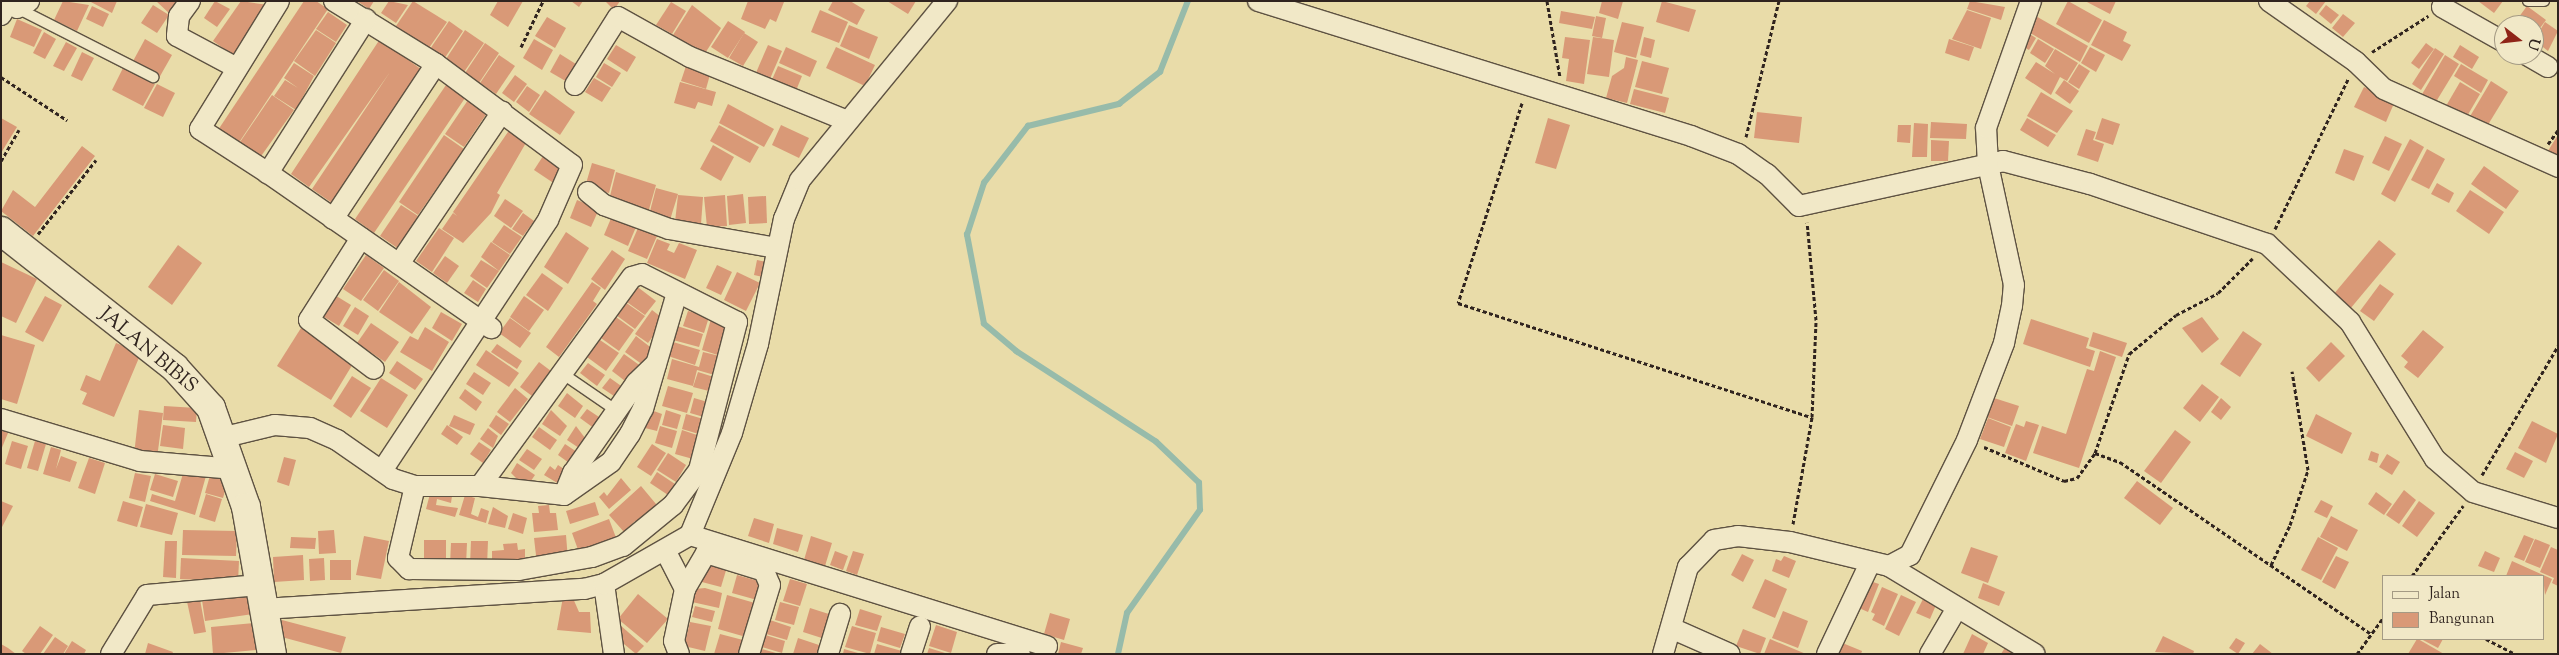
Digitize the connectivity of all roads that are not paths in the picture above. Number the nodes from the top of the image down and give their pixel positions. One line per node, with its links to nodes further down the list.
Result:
1 (190, 1): 17 (street)
2 (280, 1): 17 (street)
3 (334, 1): 12 (street)
4 (947, 1): 21 (street)
5 (1258, 1): 22 (street)
6 (2030, 1): 22 (street)
7 (2269, 1): 23 (street)
8 (2528, 1): 9 (lane)
9 (2544, 1)
10 (12, 6): 18 (lane)
11 (2442, 7): 13 (street)
12 (366, 19): 14 (street); 24 (street)
13 (2494, 36)
14 (436, 64): 20 (street); 26 (street)
15 (2544, 65): 16 (street)
16 (2548, 67)
17 (237, 68): 24 (street)
18 (153, 77)
19 (575, 85): 21 (street)
20 (502, 112): 30 (street); 32 (street)
21 (848, 121): 29 (street)
22 (1988, 165): 44 (street); 47 (street)
23 (2558, 167)
24 (268, 173): 26 (street)
25 (588, 192): 29 (street)
26 (333, 220): 28 (street)
27 (1, 231): 38 (main road, JALAN BIBIS)
28 (361, 238): 30 (street); 34 (street)
29 (778, 248): 45 (street)
30 (399, 264): 32 (street)
31 (677, 293): 33 (street); 35 (street); 41 (street)
32 (485, 325): 40 (street)
33 (656, 364): 36 (street); 43 (street)
34 (374, 369)
35 (562, 374): 36 (lane); 42 (street)
36 (617, 411): 43 (street)
37 (1, 419): 39 (street)
38 (225, 437): 39 (main road, JALAN BIBIS); 40 (street)
39 (235, 470): 50 (main road, JALAN BIBIS)
40 (387, 475): 41 (street)
41 (415, 486): 42 (street)
42 (480, 486): 43 (street)
43 (564, 495)
44 (2558, 518)
45 (690, 535): 46 (street); 55 (street)
46 (666, 552): 48 (street); 49 (street)
47 (1880, 565): 51 (street); 54 (street); 67 (street)
48 (604, 584): 50 (street); 58 (street)
49 (685, 589): 59 (street); 60 (street)
50 (262, 597): 56 (street); 57 (main road, JALAN BIBIS)
51 (1957, 608): 68 (street); 69 (street)
52 (840, 614): 61 (street)
53 (920, 626): 62 (street)
54 (1672, 628): 65 (street); 66 (street)
55 (1047, 646)
56 (111, 654)
57 (272, 654)
58 (614, 654)
59 (679, 654)
60 (749, 654)
61 (828, 654)
62 (912, 654)
63 (997, 654): 64 (street)
64 (1020, 654)
65 (1664, 654)
66 (1730, 654)
67 (1827, 654)
68 (1930, 654)
69 (2035, 654)

